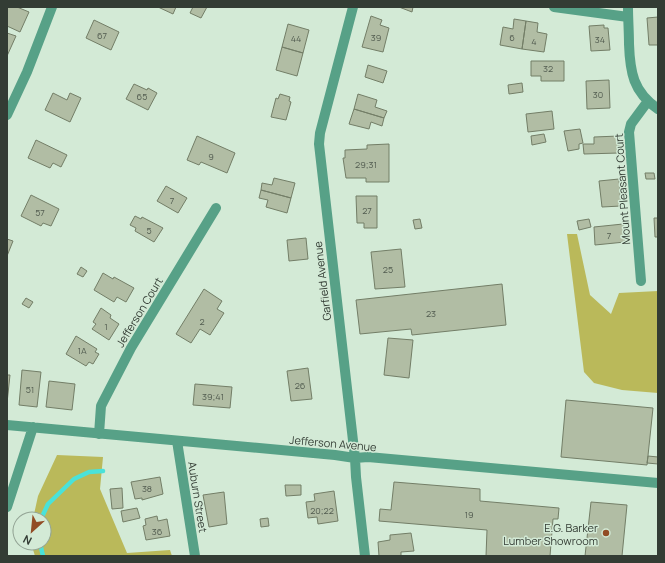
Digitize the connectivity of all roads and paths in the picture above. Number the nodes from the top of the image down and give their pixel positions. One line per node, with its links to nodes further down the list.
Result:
1 (52, 7): 7 (street)
2 (354, 7): 14 (street, Garfield Avenue)
3 (554, 7): 4 (street)
4 (628, 12): 5 (street)
5 (648, 101): 6 (street); 9 (street, Mount Pleasant Court)
6 (658, 109)
7 (7, 115)
8 (216, 208): 12 (street, Jefferson Court)
9 (642, 281)
10 (7, 425): 11 (street, Jefferson Avenue)
11 (33, 427): 12 (street, Jefferson Avenue); 16 (street)
12 (99, 434): 13 (street, Jefferson Avenue)
13 (177, 441): 14 (street, Jefferson Avenue); 17 (street, Auburn Street)
14 (356, 458): 15 (street, Jefferson Avenue); 18 (street, Garfield Avenue)
15 (658, 483)
16 (7, 507)
17 (195, 556)
18 (365, 556)

